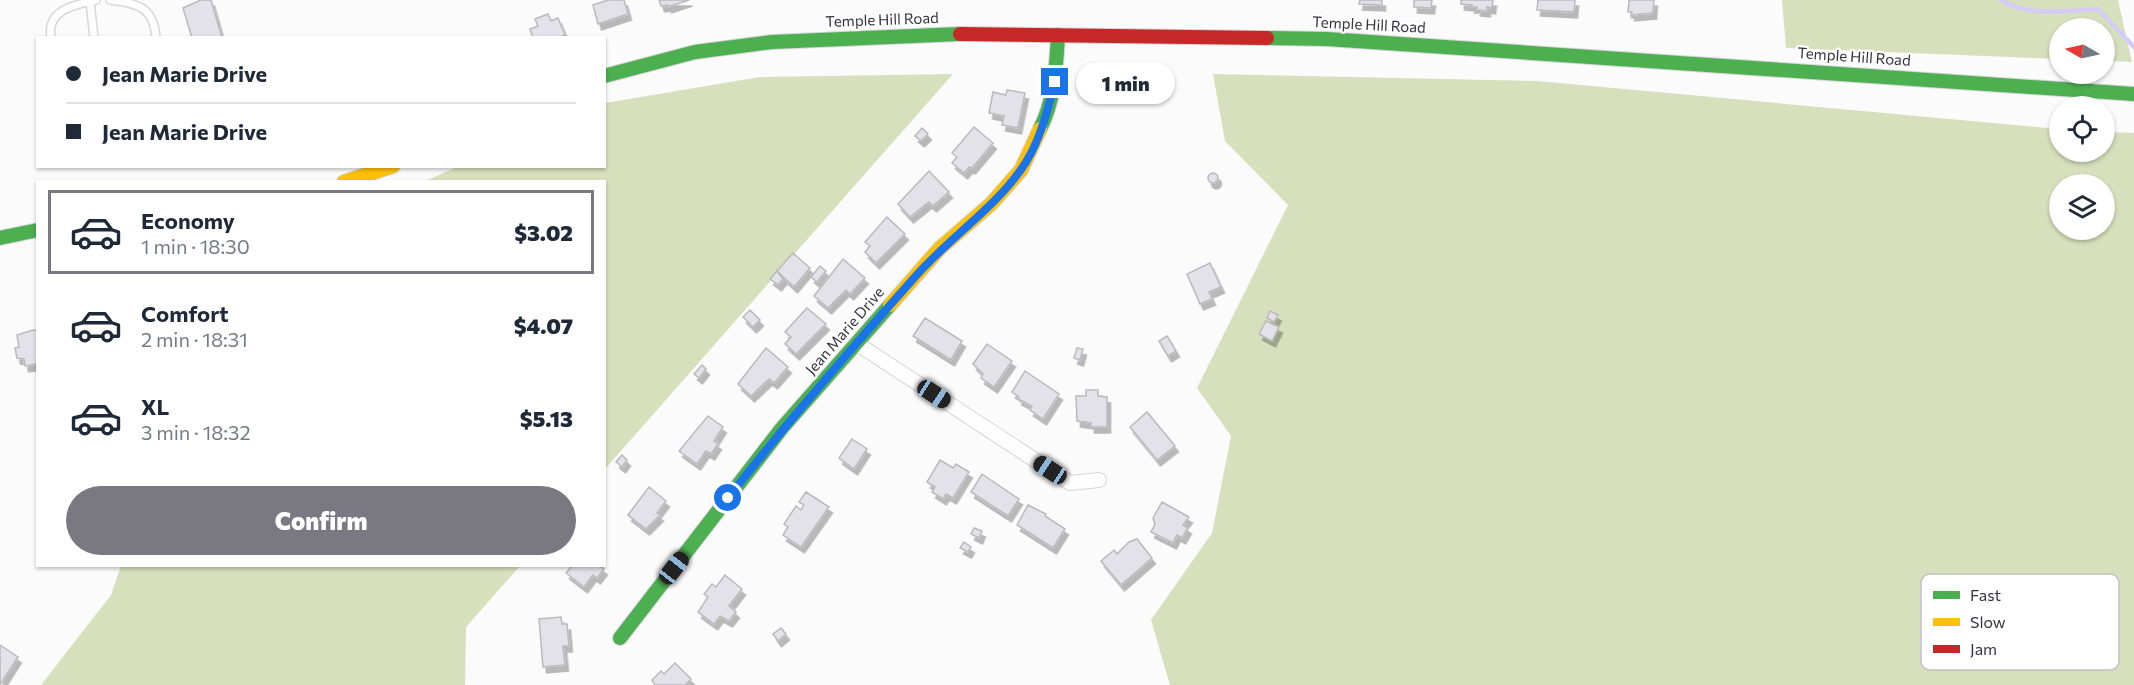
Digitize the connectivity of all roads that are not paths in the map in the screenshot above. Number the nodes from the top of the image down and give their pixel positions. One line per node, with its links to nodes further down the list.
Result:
1 (110, 0): 6 (lane)
2 (93, 1): 4 (lane); 5 (lane)
3 (1058, 35): 7 (main road, Temple Hill Road); 8 (main road, Temple Hill Road); 13 (main road, Jean Marie Drive)
4 (51, 36)
5 (94, 36)
6 (156, 36)
7 (606, 75)
8 (2134, 94)
9 (387, 168): 10 (main road)
10 (350, 180)
11 (36, 230): 12 (main road)
12 (0, 238)
13 (856, 343): 14 (street); 15 (main road, Jean Marie Drive)
14 (1100, 480)
15 (620, 638)

